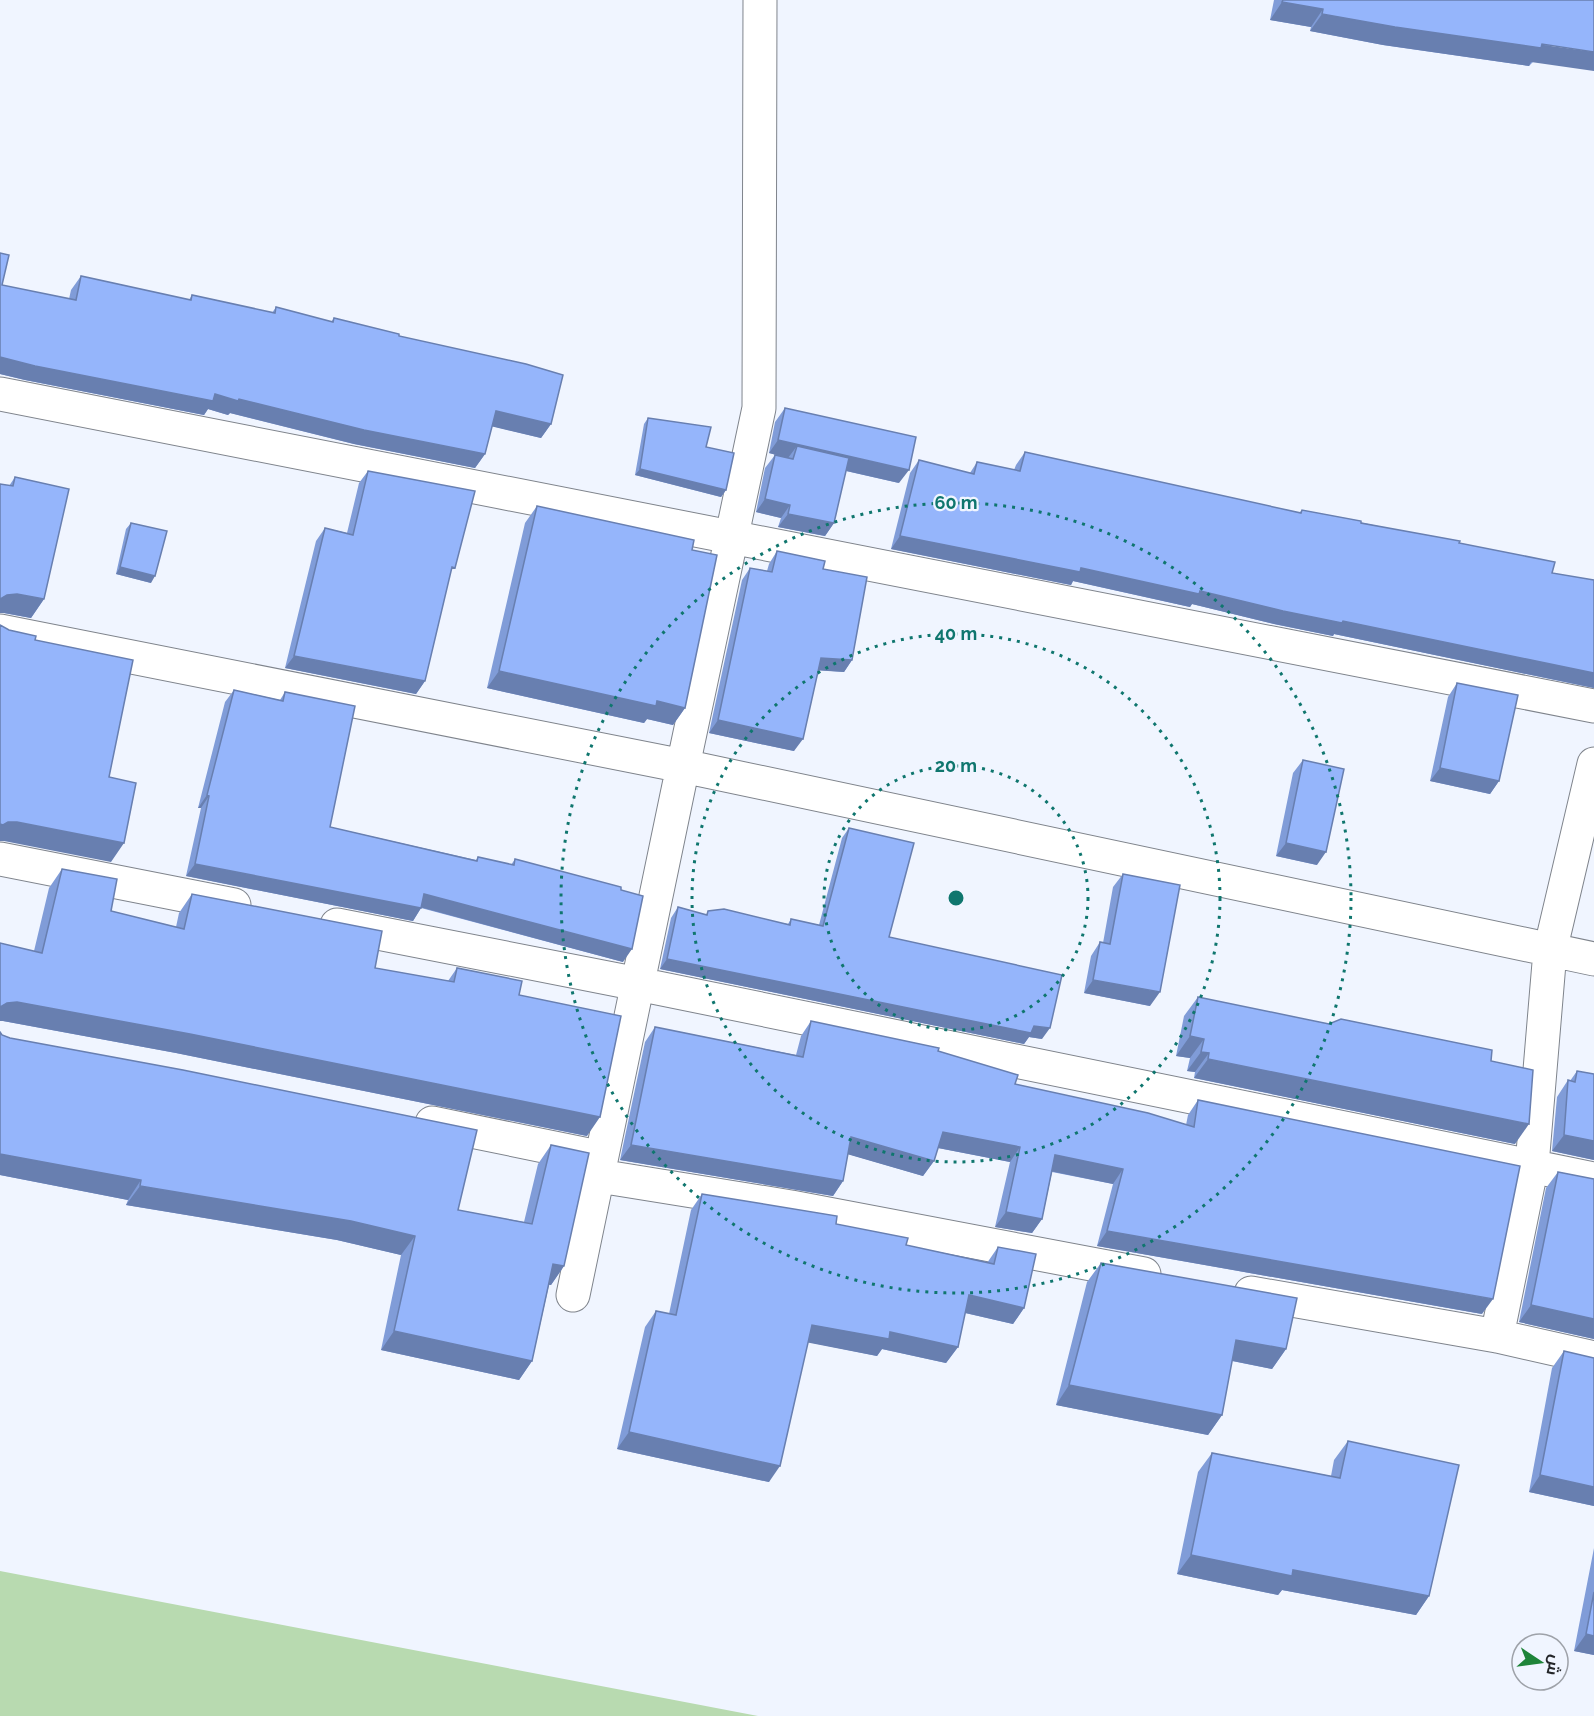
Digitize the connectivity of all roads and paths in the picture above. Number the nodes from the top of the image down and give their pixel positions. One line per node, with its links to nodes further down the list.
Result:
1 (760, 0): 3 (street)
2 (0, 394): 3 (street)
3 (731, 538): 5 (street); 7 (street)
4 (0, 631): 7 (street)
5 (1594, 706)
6 (1594, 764): 11 (street)
7 (682, 766): 11 (street); 13 (street)
8 (0, 859): 9 (street)
9 (267, 911)
10 (313, 920): 13 (street)
11 (1550, 951): 12 (street); 15 (street)
12 (1594, 959)
13 (638, 984): 15 (street); 16 (street)
14 (405, 1118): 16 (street)
15 (1532, 1165): 17 (street); 21 (street)
16 (600, 1167): 18 (street); 20 (street)
17 (1594, 1179)
18 (1174, 1280)
19 (1221, 1288): 21 (street)
20 (573, 1295)
21 (1497, 1336): 22 (street)
22 (1594, 1358)

